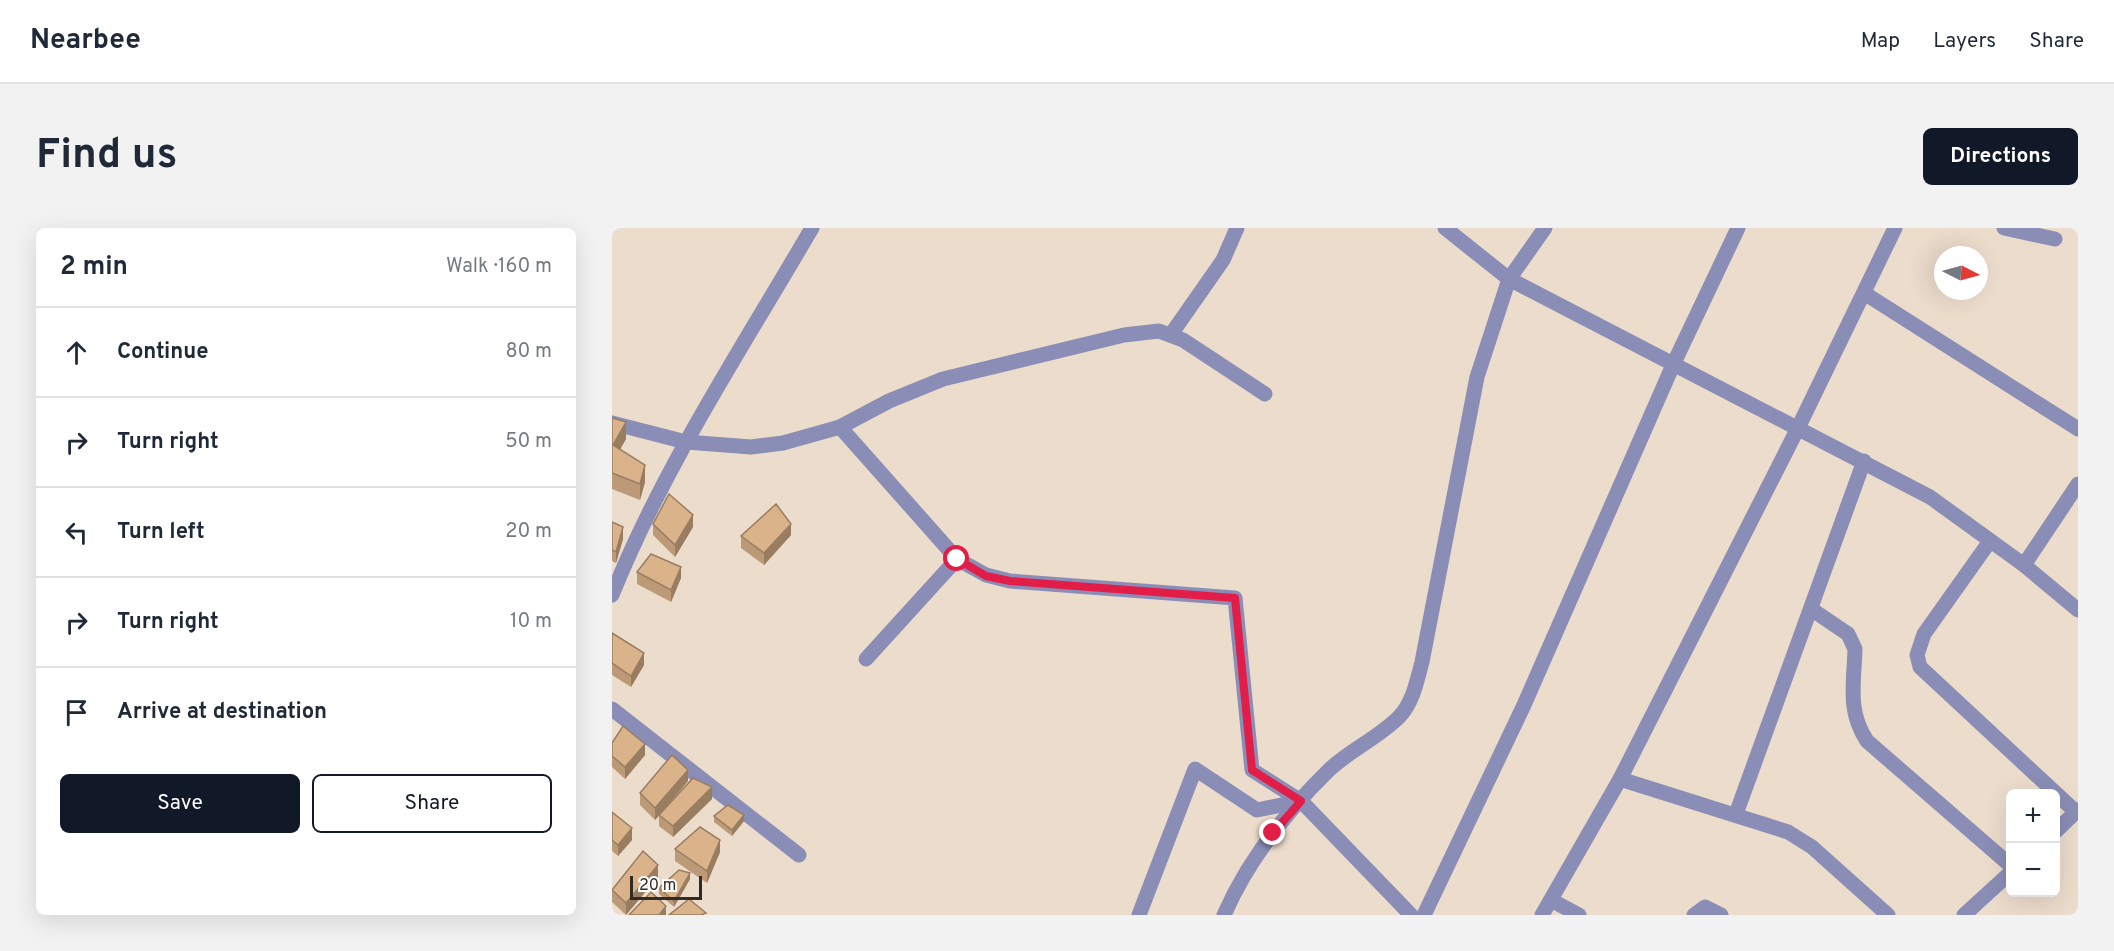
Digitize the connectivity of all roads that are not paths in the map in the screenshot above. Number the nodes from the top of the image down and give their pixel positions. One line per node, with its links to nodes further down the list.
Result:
1 (812, 228): 18 (street)
2 (1237, 228): 11 (street)
3 (1445, 228): 9 (street)
4 (1545, 228): 9 (street)
5 (1738, 228): 12 (street)
6 (1895, 228): 10 (street)
7 (2004, 228): 8 (street)
8 (2055, 239)
9 (1509, 279): 12 (street); 30 (street)
10 (1864, 293): 16 (street); 17 (street)
11 (1172, 333): 13 (street); 15 (street)
12 (1673, 365): 16 (street); 41 (street)
13 (1265, 394)
14 (612, 423): 18 (street)
15 (840, 428): 18 (street); 22 (street)
16 (1798, 428): 19 (street); 29 (street)
17 (2078, 429)
18 (686, 442): 24 (street)
19 (1864, 461): 21 (street); 25 (street)
20 (2078, 484): 23 (street)
21 (1990, 541): 23 (street); 31 (street)
22 (957, 559): 27 (street); 30 (street)
23 (2024, 565): 26 (street)
24 (612, 595)
25 (1810, 609): 32 (street); 35 (street)
26 (2078, 610)
27 (866, 659)
28 (612, 709): 34 (street)
29 (1620, 779): 32 (street); 37 (street)
30 (1301, 801): 38 (street); 39 (street); 40 (street)
31 (2077, 811): 33 (street)
32 (1736, 814): 46 (street)
33 (2060, 826)
34 (799, 855)
35 (2006, 862)
36 (2006, 877): 47 (street)
37 (1551, 900): 42 (street); 43 (street)
38 (1139, 915)
39 (1224, 915)
40 (1412, 915)
41 (1424, 915)
42 (1542, 915)
43 (1579, 915)
44 (1694, 915): 45 (street)
45 (1721, 915)
46 (1888, 915)
47 (1964, 915)

